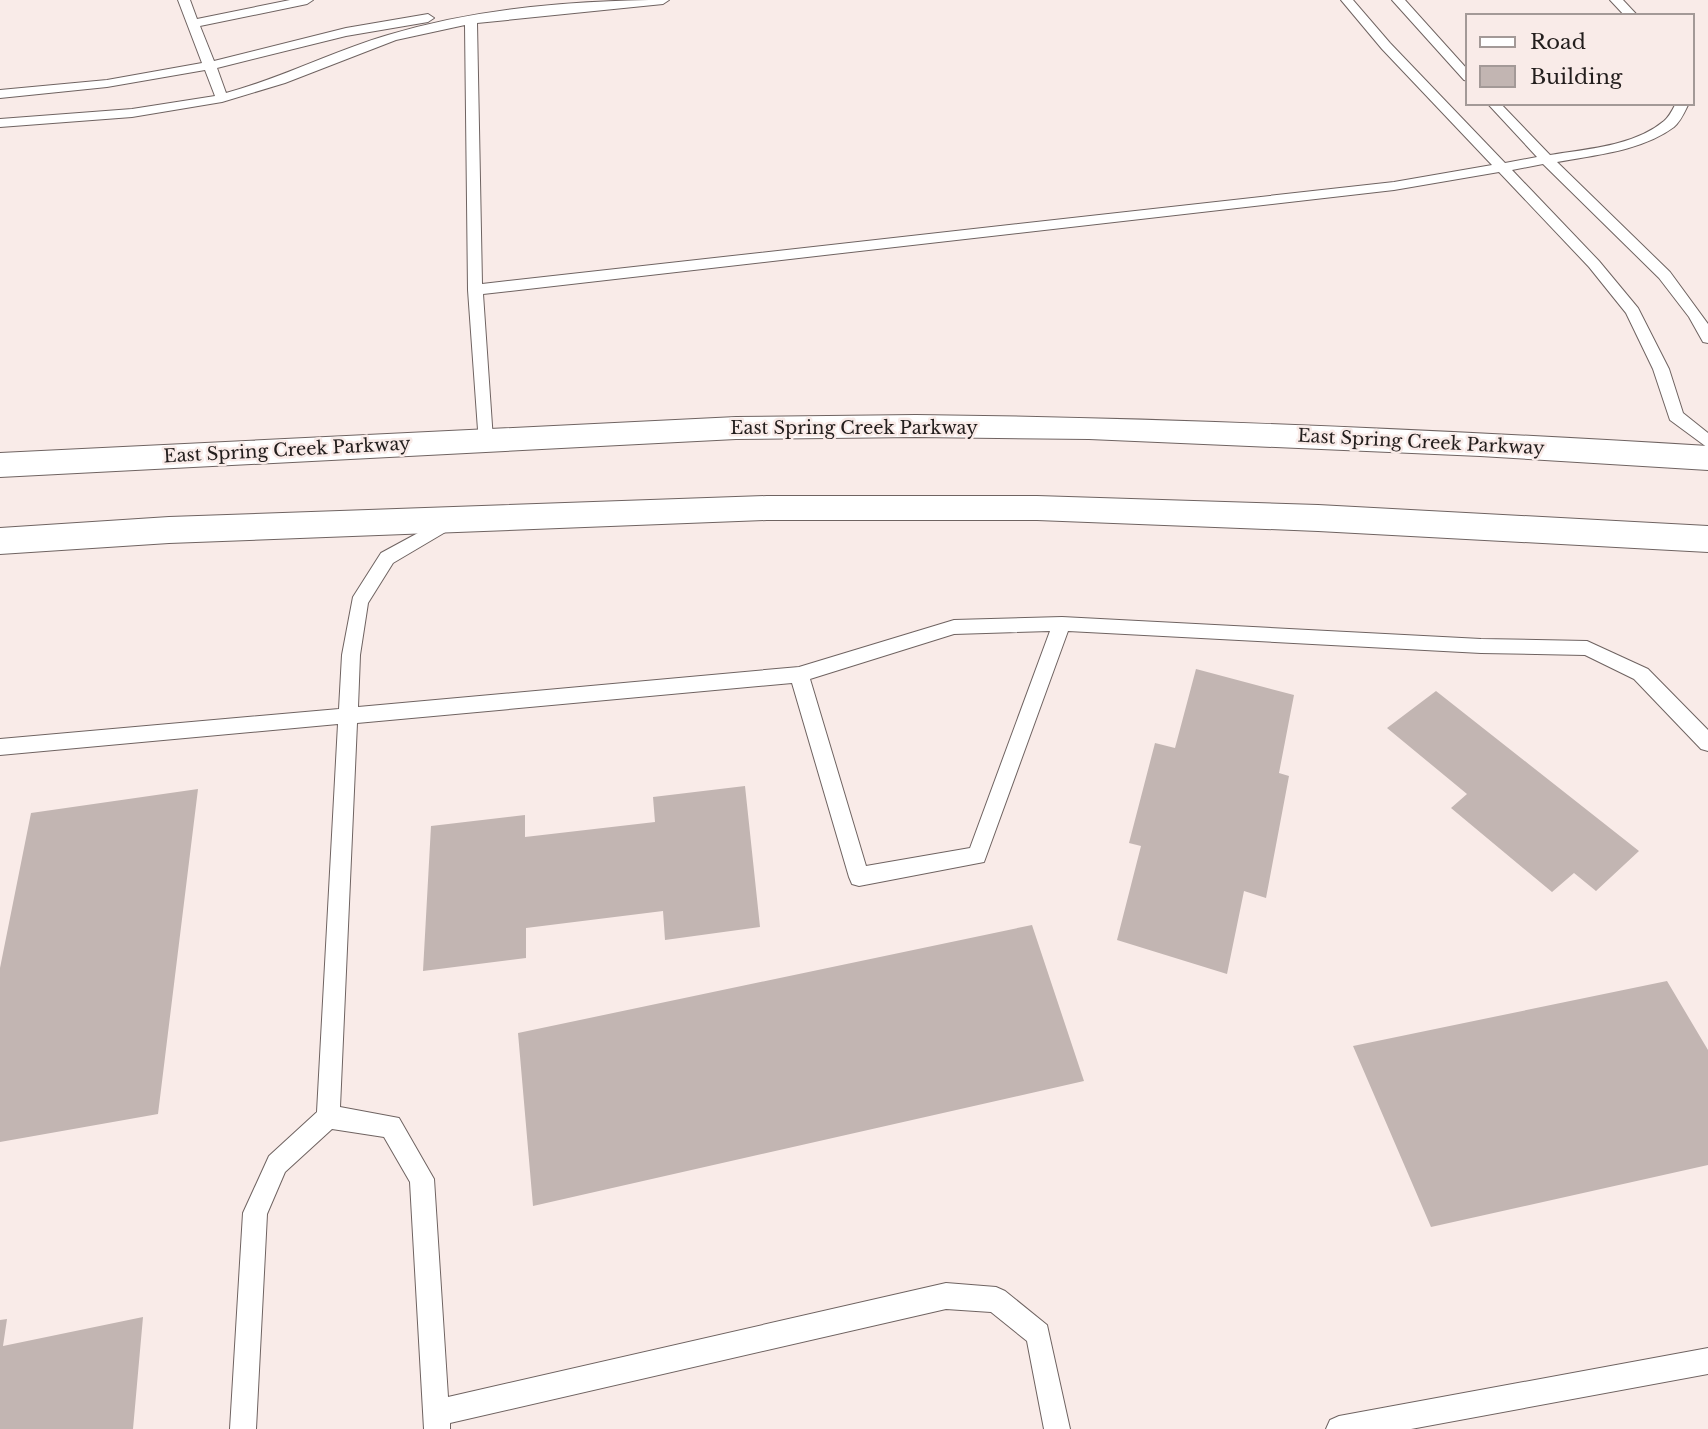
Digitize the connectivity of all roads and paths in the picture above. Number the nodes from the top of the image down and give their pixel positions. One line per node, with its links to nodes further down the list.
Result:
1 (184, 0): 9 (lane)
2 (307, 0): 9 (lane)
3 (663, 0): 8 (lane)
4 (1347, 0): 18 (lane)
5 (1398, 0): 11 (lane)
6 (1616, 0): 7 (lane)
7 (1630, 14)
8 (471, 19): 10 (lane); 13 (lane); 19 (lane)
9 (195, 23): 10 (lane)
10 (211, 66): 12 (lane); 13 (lane)
11 (1466, 75)
12 (0, 94)
13 (222, 98): 16 (lane)
14 (1495, 105): 17 (lane)
15 (1682, 105): 17 (lane)
16 (0, 123)
17 (1546, 160): 18 (lane); 20 (lane)
18 (1501, 167): 19 (lane); 22 (lane)
19 (475, 290): 21 (lane)
20 (1708, 338)
21 (485, 440): 23 (main road, East Spring Creek Parkway); 24 (main road, East Spring Creek Parkway)
22 (1708, 442)
23 (1708, 458)
24 (0, 465)
25 (457, 518): 26 (main road); 27 (main road); 30 (lane)
26 (1708, 539)
27 (0, 541)
28 (1062, 624): 29 (lane); 29 (lane); 31 (lane)
29 (799, 675): 30 (lane)
30 (349, 717): 32 (lane); 33 (lane)
31 (1708, 743)
32 (0, 747)
33 (327, 1118): 35 (lane); 36 (lane)
34 (1708, 1362): 38 (lane)
35 (437, 1421): 37 (lane)
36 (243, 1429)
37 (1057, 1429)
38 (1339, 1429)

